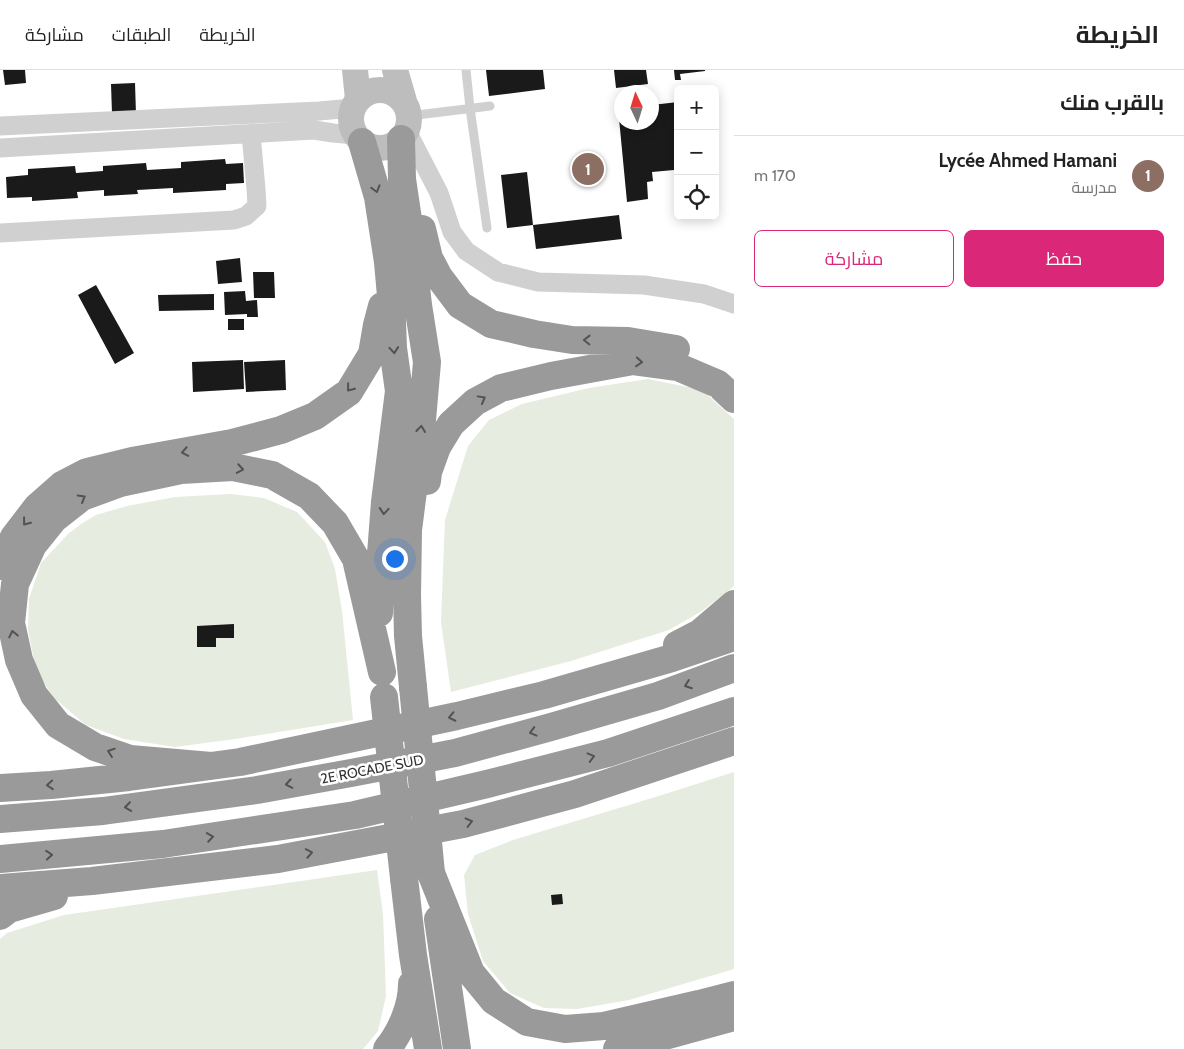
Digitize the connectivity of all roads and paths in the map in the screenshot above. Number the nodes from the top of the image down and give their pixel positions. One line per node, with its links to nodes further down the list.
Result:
1 (355, 70): 4 (main road)
2 (395, 70): 8 (main road)
3 (466, 70): 6 (lane)
4 (355, 103): 7 (street); 8 (main road); 10 (main road)
5 (490, 106): 6 (lane)
6 (470, 108): 8 (lane); 12 (lane)
7 (0, 126)
8 (405, 128): 10 (main road); 15 (street); 16 (highway, one-way to 8); 20 (highway, one-way to 8)
9 (251, 134): 10 (street); 11 (street); 13 (street)
10 (359, 138): 14 (highway, one-way to 14)
11 (0, 148)
12 (487, 228)
13 (0, 232)
14 (390, 278): 18 (highway, one-way to 18); 23 (highway, one-way to 23)
15 (734, 304)
16 (734, 374)
17 (734, 400): 20 (highway, one-way to 17)
18 (0, 566)
19 (734, 604): 24 (highway)
20 (408, 636): 34 (highway, bridge)
21 (734, 637): 24 (highway)
22 (734, 668): 31 (highway, 2E ROCADE SUD, one-way to 31)
23 (383, 685): 28 (highway, one-way to 23); 37 (highway, bridge)
24 (490, 708): 28 (highway, one-way to 28)
25 (734, 712): 32 (highway, one-way to 25)
26 (734, 742): 30 (highway)
27 (734, 748): 30 (highway)
28 (211, 766): 29 (highway, one-way to 29)
29 (0, 788)
30 (575, 794): 33 (highway, one-way to 30)
31 (0, 819)
32 (0, 859)
33 (278, 859): 35 (highway); 36 (highway)
34 (431, 873): 38 (highway); 42 (highway)
35 (0, 888)
36 (0, 916)
37 (413, 955): 40 (highway); 41 (highway)
38 (734, 995)
39 (734, 1017): 43 (highway)
40 (386, 1049)
41 (428, 1049)
42 (457, 1049)
43 (617, 1049)

